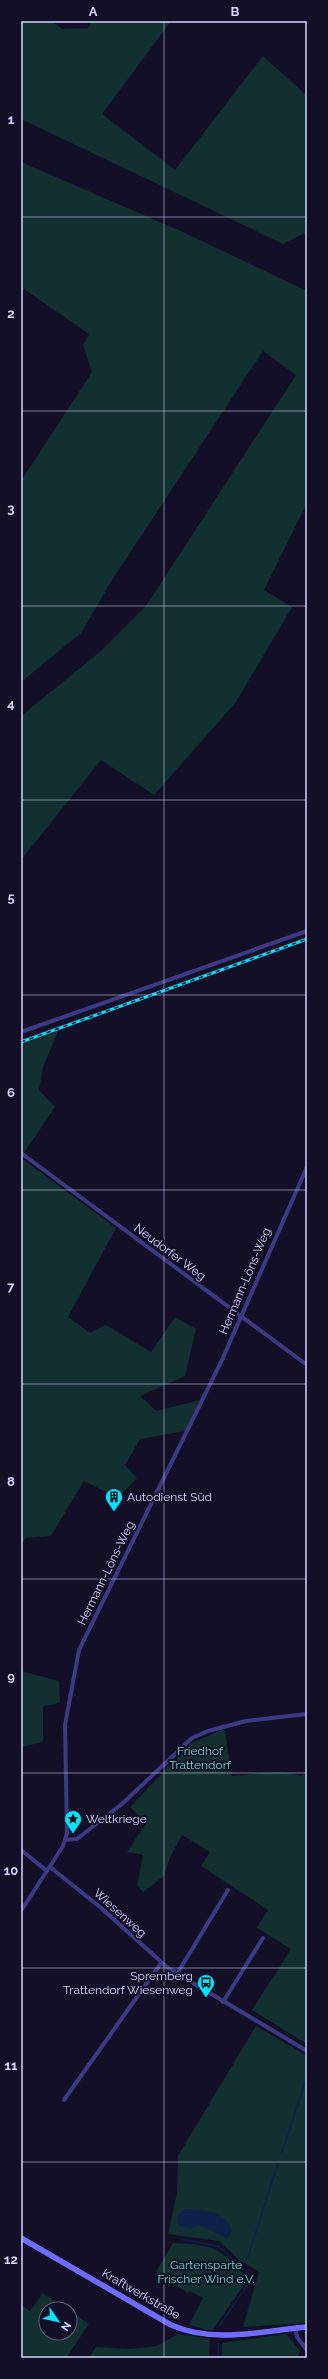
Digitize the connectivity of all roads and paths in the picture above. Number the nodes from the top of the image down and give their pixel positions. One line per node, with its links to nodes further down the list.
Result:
1 (307, 931): 2 (street)
2 (21, 1032)
3 (21, 1153): 5 (street, Neudorfer Weg)
4 (307, 1167): 5 (street, Hermann-Löns-Weg)
5 (241, 1317): 6 (street, Neudorfer Weg); 8 (street, Hermann-Löns-Weg)
6 (307, 1365)
7 (307, 1714): 8 (street)
8 (65, 1840): 10 (street, Hermann-Löns-Weg)
9 (21, 1850): 11 (street)
10 (50, 1867): 11 (street, Hermann-Löns-Weg); 15 (street, Wiesenweg)
11 (47, 1871): 13 (street, Hermann-Löns-Weg)
12 (228, 1890): 16 (street)
13 (21, 1911)
14 (263, 1938): 17 (street)
15 (161, 1963): 16 (street, Wiesenweg); 19 (street)
16 (177, 1974): 17 (street, Wiesenweg)
17 (223, 2002): 18 (street, Wiesenweg)
18 (307, 2051)
19 (64, 2100)
20 (21, 2238): 22 (main road, Kraftwerkstraße)
21 (307, 2327): 22 (main road, Kraftwerkstraße)
22 (295, 2328): 23 (street)
23 (307, 2350)

